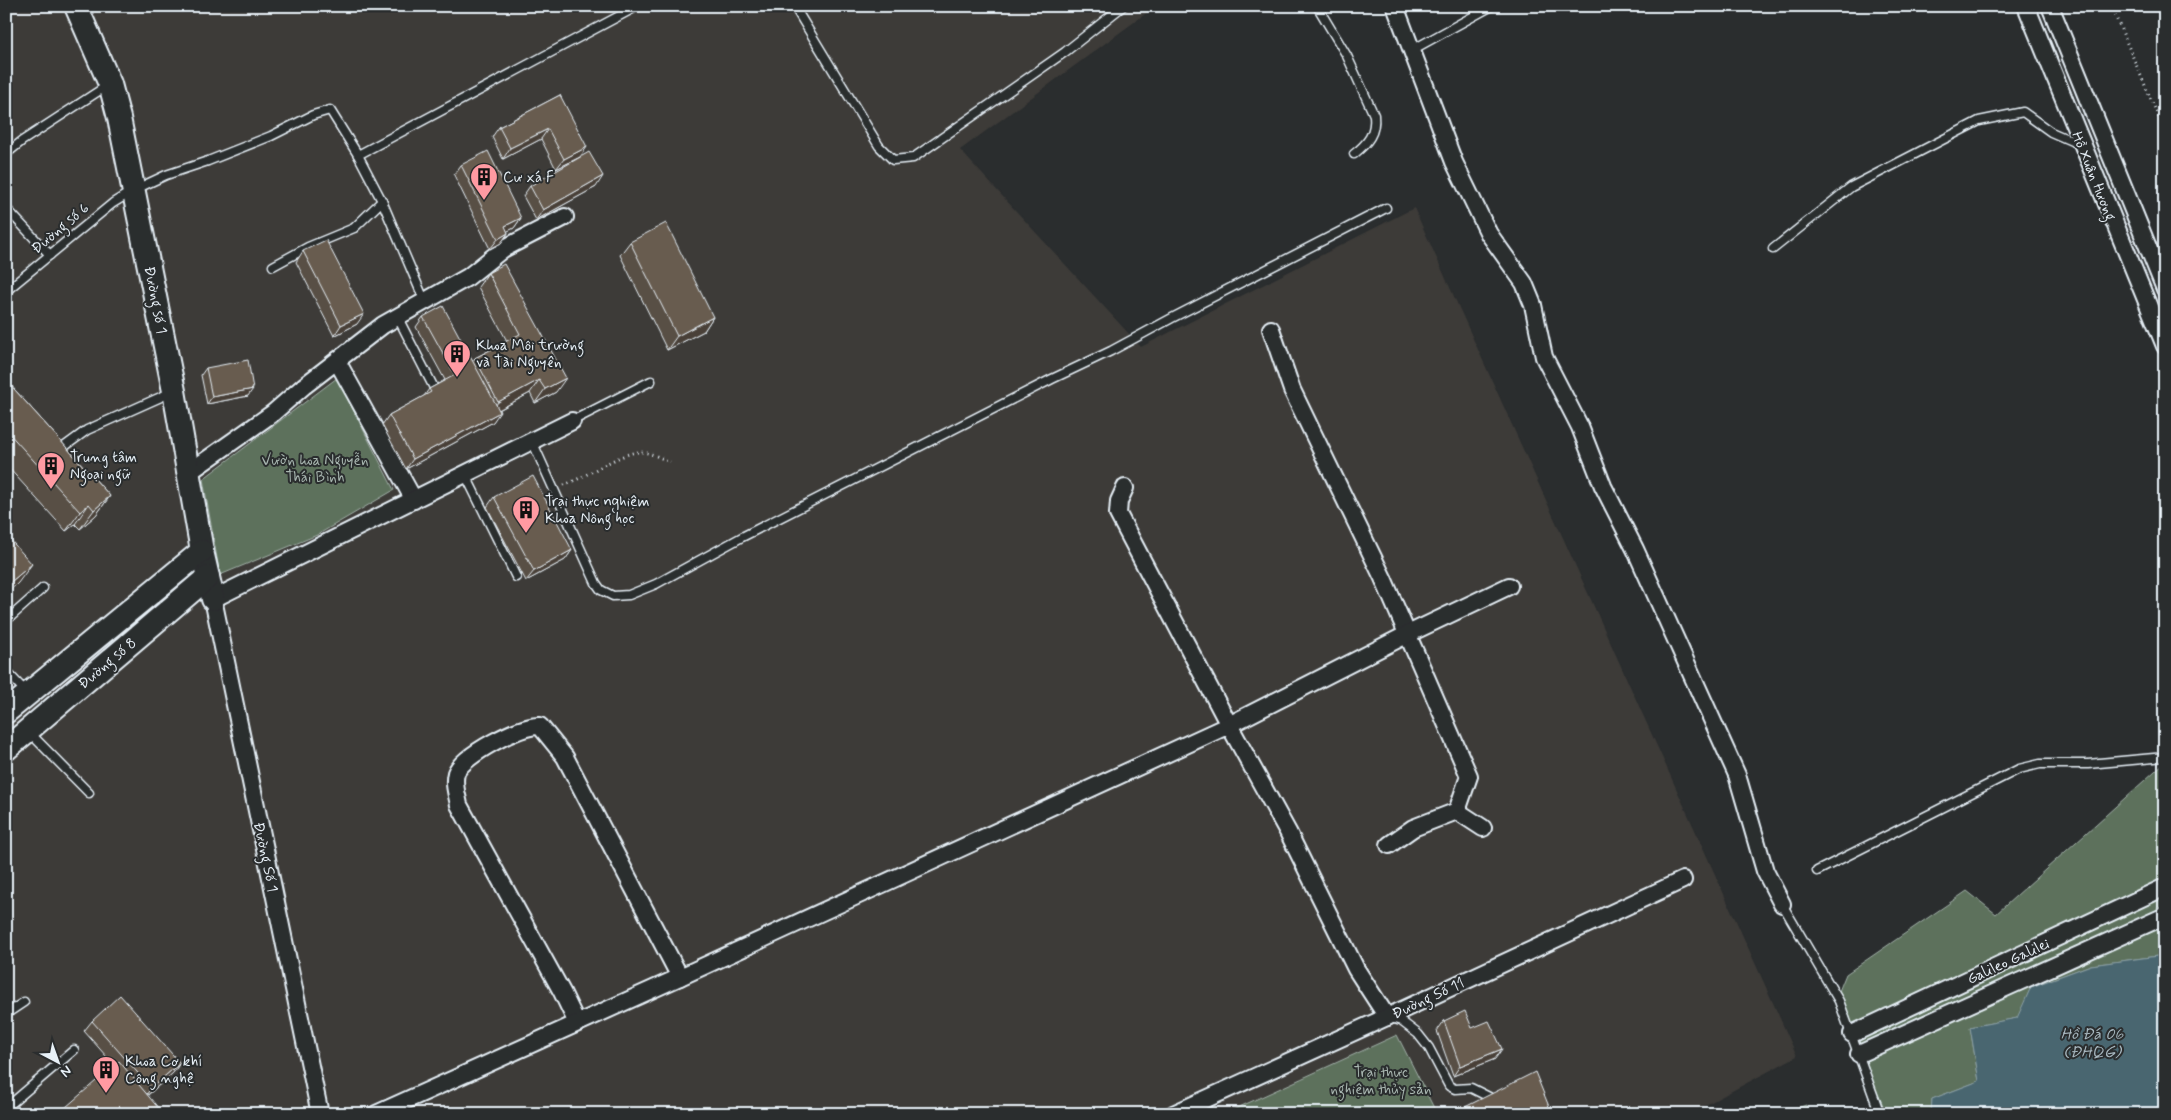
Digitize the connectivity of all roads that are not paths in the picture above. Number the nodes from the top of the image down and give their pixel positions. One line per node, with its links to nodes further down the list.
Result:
1 (76, 6): 11 (street, Đường số 1)
2 (638, 6): 16 (lane)
3 (794, 6): 4 (lane)
4 (1122, 6)
5 (1317, 6): 15 (lane)
6 (1395, 6): 10 (street)
7 (1492, 6): 10 (lane)
8 (2026, 6): 13 (street, Hồ Xuân Hương)
9 (2050, 6): 12 (street, Hồ Xuân Hương)
10 (1412, 50): 65 (street)
11 (110, 84): 14 (lane); 17 (street, Đường số 1)
12 (2101, 136): 13 (street); 25 (street, Hồ Xuân Hương)
13 (2081, 145): 22 (lane); 30 (street, Hồ Xuân Hương)
14 (6, 154)
15 (1354, 154)
16 (358, 155): 17 (lane, Đường số 6); 18 (lane)
17 (134, 190): 23 (lane, Đường số 6); 34 (street, Đường số 1)
18 (382, 201): 24 (lane); 27 (lane)
19 (6, 208): 23 (lane)
20 (1386, 208): 36 (lane)
21 (565, 217): 27 (street)
22 (1773, 249)
23 (50, 256): 26 (lane, Đường số 6)
24 (273, 266)
25 (2165, 289)
26 (6, 291)
27 (425, 302): 28 (street)
28 (397, 316): 31 (street); 33 (lane)
29 (1271, 329): 49 (street)
30 (2165, 346)
31 (337, 360): 38 (street); 41 (street)
32 (651, 381): 35 (lane)
33 (433, 386)
34 (174, 391): 37 (lane); 38 (street, Đường số 1)
35 (572, 422): 36 (street)
36 (532, 442): 39 (street)
37 (54, 454)
38 (188, 473): 42 (street, Đường số 1)
39 (465, 474): 41 (street); 44 (lane)
40 (1125, 488): 54 (street)
41 (414, 500): 47 (street)
42 (202, 551): 43 (street, Đường số 1); 51 (street, Đường số 8)
43 (208, 577): 47 (street, Đường số 1); 53 (street, Đường số 8)
44 (516, 577)
45 (1509, 586): 49 (street)
46 (43, 588): 48 (lane)
47 (213, 599): 77 (street, Đường Số 1)
48 (6, 621)
49 (1408, 634): 54 (street); 59 (street)
50 (6, 671): 51 (lane)
51 (27, 694): 52 (street, Đường số 8); 53 (street)
52 (6, 712)
53 (47, 713): 55 (street, Đường số 8)
54 (1229, 725): 67 (street); 70 (street)
55 (28, 730): 56 (street, Đường số 8); 58 (lane)
56 (6, 749)
57 (2165, 757): 62 (lane)
58 (89, 793)
59 (1457, 811): 60 (street); 61 (street)
60 (1483, 828)
61 (1389, 845)
62 (1817, 871)
63 (1682, 880): 70 (street, Đường Số 11)
64 (2165, 887): 72 (street, Galileo Galilei)
65 (1782, 904): 72 (lane)
66 (2165, 916): 74 (street, Galileo Galilei)
67 (680, 977): 71 (street); 71 (street)
68 (24, 1002): 69 (lane)
69 (6, 1014)
70 (1387, 1018): 75 (lane); 79 (street, Đường Số 11)
71 (577, 1024): 78 (street)
72 (1852, 1034): 74 (lane)
73 (74, 1050): 76 (lane)
74 (1859, 1054): 80 (lane)
75 (1489, 1097)
76 (6, 1108)
77 (320, 1114)
78 (376, 1114)
79 (1173, 1114)
80 (1880, 1114)

